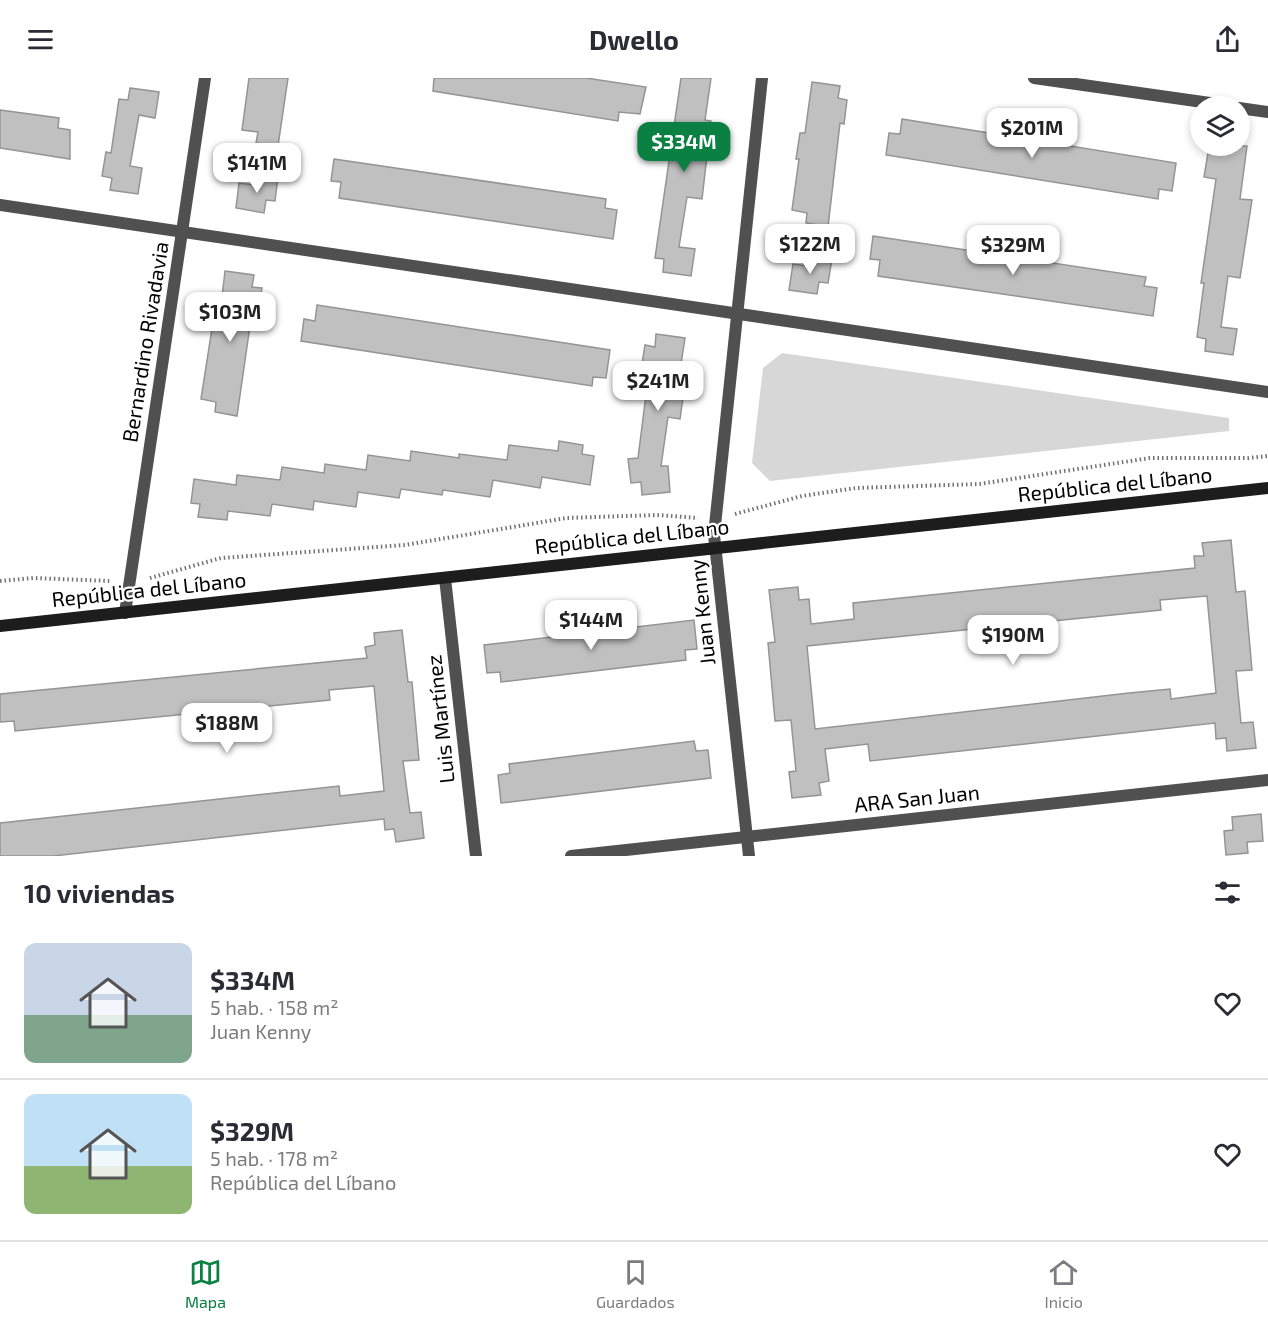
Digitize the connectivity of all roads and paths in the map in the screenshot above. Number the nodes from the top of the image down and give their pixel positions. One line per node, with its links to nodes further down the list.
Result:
1 (205, 78): 8 (street, Bernardino Rivadavia)
2 (762, 78): 9 (street, Juan Kenny)
3 (1034, 78): 4 (street)
4 (1190, 100)
5 (1250, 110): 6 (street)
6 (1268, 112)
7 (0, 206): 8 (street)
8 (182, 232): 9 (street); 17 (street, Bernardino Rivadavia)
9 (737, 314): 10 (street); 13 (street, Juan Kenny)
10 (1268, 392)
11 (1268, 456): 13 (path)
12 (1268, 488): 14 (street, República del Líbano)
13 (716, 518): 14 (street, Juan Kenny); 17 (path)
14 (715, 548): 15 (street, República del Líbano); 21 (street, Juan Kenny)
15 (445, 578): 18 (street, República del Líbano); 22 (street, Luis Martínez)
16 (0, 581): 17 (path)
17 (129, 581): 18 (street, Bernardino Rivadavia)
18 (125, 613): 19 (street, República del Líbano)
19 (0, 626)
20 (1268, 780): 21 (street, ARA San Juan)
21 (747, 837): 23 (street, ARA San Juan); 24 (street, Juan Kenny)
22 (476, 856)
23 (571, 856)
24 (749, 856)

